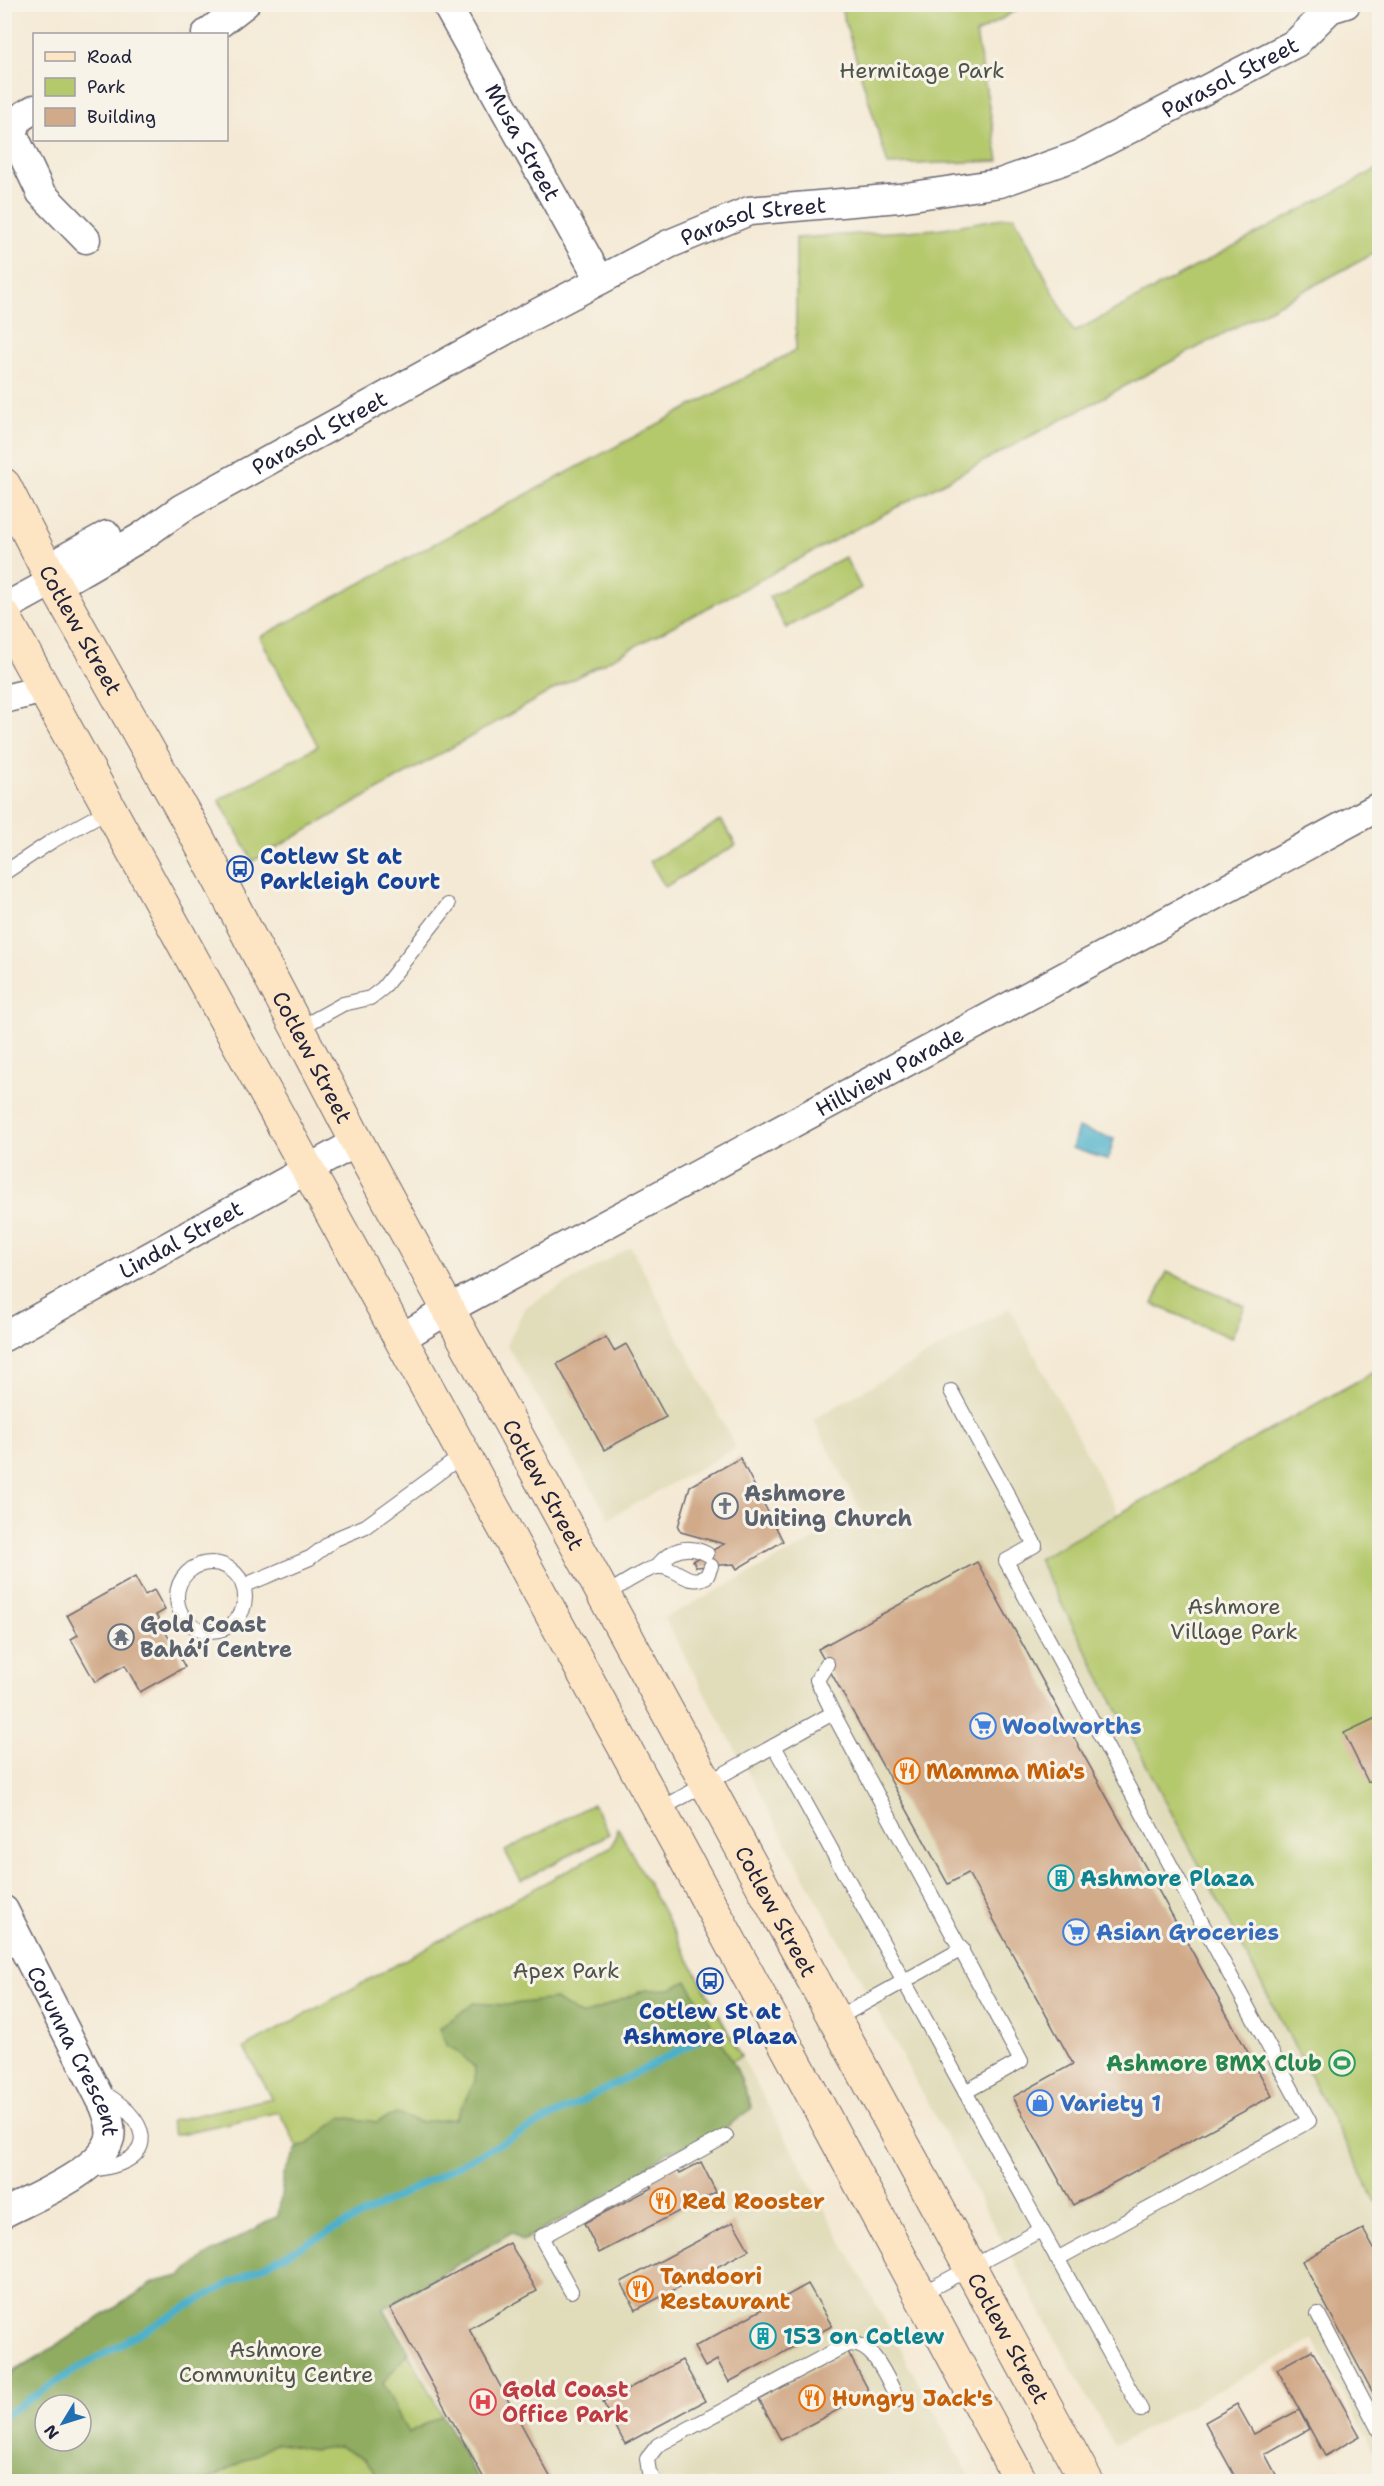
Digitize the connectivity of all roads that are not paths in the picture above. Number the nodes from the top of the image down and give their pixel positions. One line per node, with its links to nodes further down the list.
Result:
1 (245, 4): 4 (street)
2 (446, 4): 7 (street, Musa Street)
3 (1335, 6): 7 (street, Parasol Street)
4 (207, 33)
5 (33, 110): 6 (street)
6 (86, 239)
7 (600, 280): 9 (street, Parasol Street)
8 (4, 486): 9 (main road, Cotlew Street)
9 (53, 580): 10 (street, Parasol Street); 18 (main road, Cotlew Street)
10 (4, 608)
11 (4, 615): 12 (main road)
12 (45, 689): 13 (street); 15 (main road)
13 (4, 699)
14 (1380, 806): 21 (street, Hillview Parade)
15 (110, 809): 16 (lane); 20 (main road)
16 (4, 873)
17 (448, 905): 18 (lane)
18 (298, 1029): 19 (main road, Cotlew Street)
19 (357, 1142): 20 (street, Lindal Street); 21 (main road, Cotlew Street)
20 (308, 1170): 22 (street, Lindal Street); 23 (main road)
21 (449, 1309): 23 (street, Hillview Parade); 28 (main road, Cotlew Street)
22 (4, 1336)
23 (400, 1339): 25 (main road)
24 (951, 1391): 42 (lane)
25 (463, 1455): 27 (lane); 33 (main road)
26 (657, 1566): 26 (lane); 28 (lane)
27 (243, 1586): 27 (lane)
28 (605, 1595): 32 (main road, Cotlew Street)
29 (827, 1664): 30 (lane)
30 (833, 1713): 31 (lane); 35 (lane)
31 (774, 1746): 32 (lane); 36 (lane)
32 (707, 1783): 33 (lane); 37 (main road, Cotlew Street)
33 (659, 1810): 45 (main road)
34 (4, 1911): 40 (street, Corunna Crescent)
35 (962, 1949): 36 (lane); 38 (lane)
36 (904, 1982): 37 (lane); 38 (lane)
37 (836, 2019): 43 (main road, Cotlew Street)
38 (965, 2092): 41 (lane)
39 (726, 2136): 44 (lane)
40 (4, 2213)
41 (1041, 2230): 42 (lane); 43 (lane)
42 (1057, 2259): 48 (lane)
43 (970, 2268): 45 (lane); 52 (main road, Cotlew Street)
44 (571, 2291)
45 (919, 2295): 51 (main road)
46 (1318, 2314): 49 (lane)
47 (898, 2400): 50 (lane)
48 (1142, 2410)
49 (1380, 2432)
50 (655, 2481)
51 (1021, 2481)
52 (1087, 2481)

